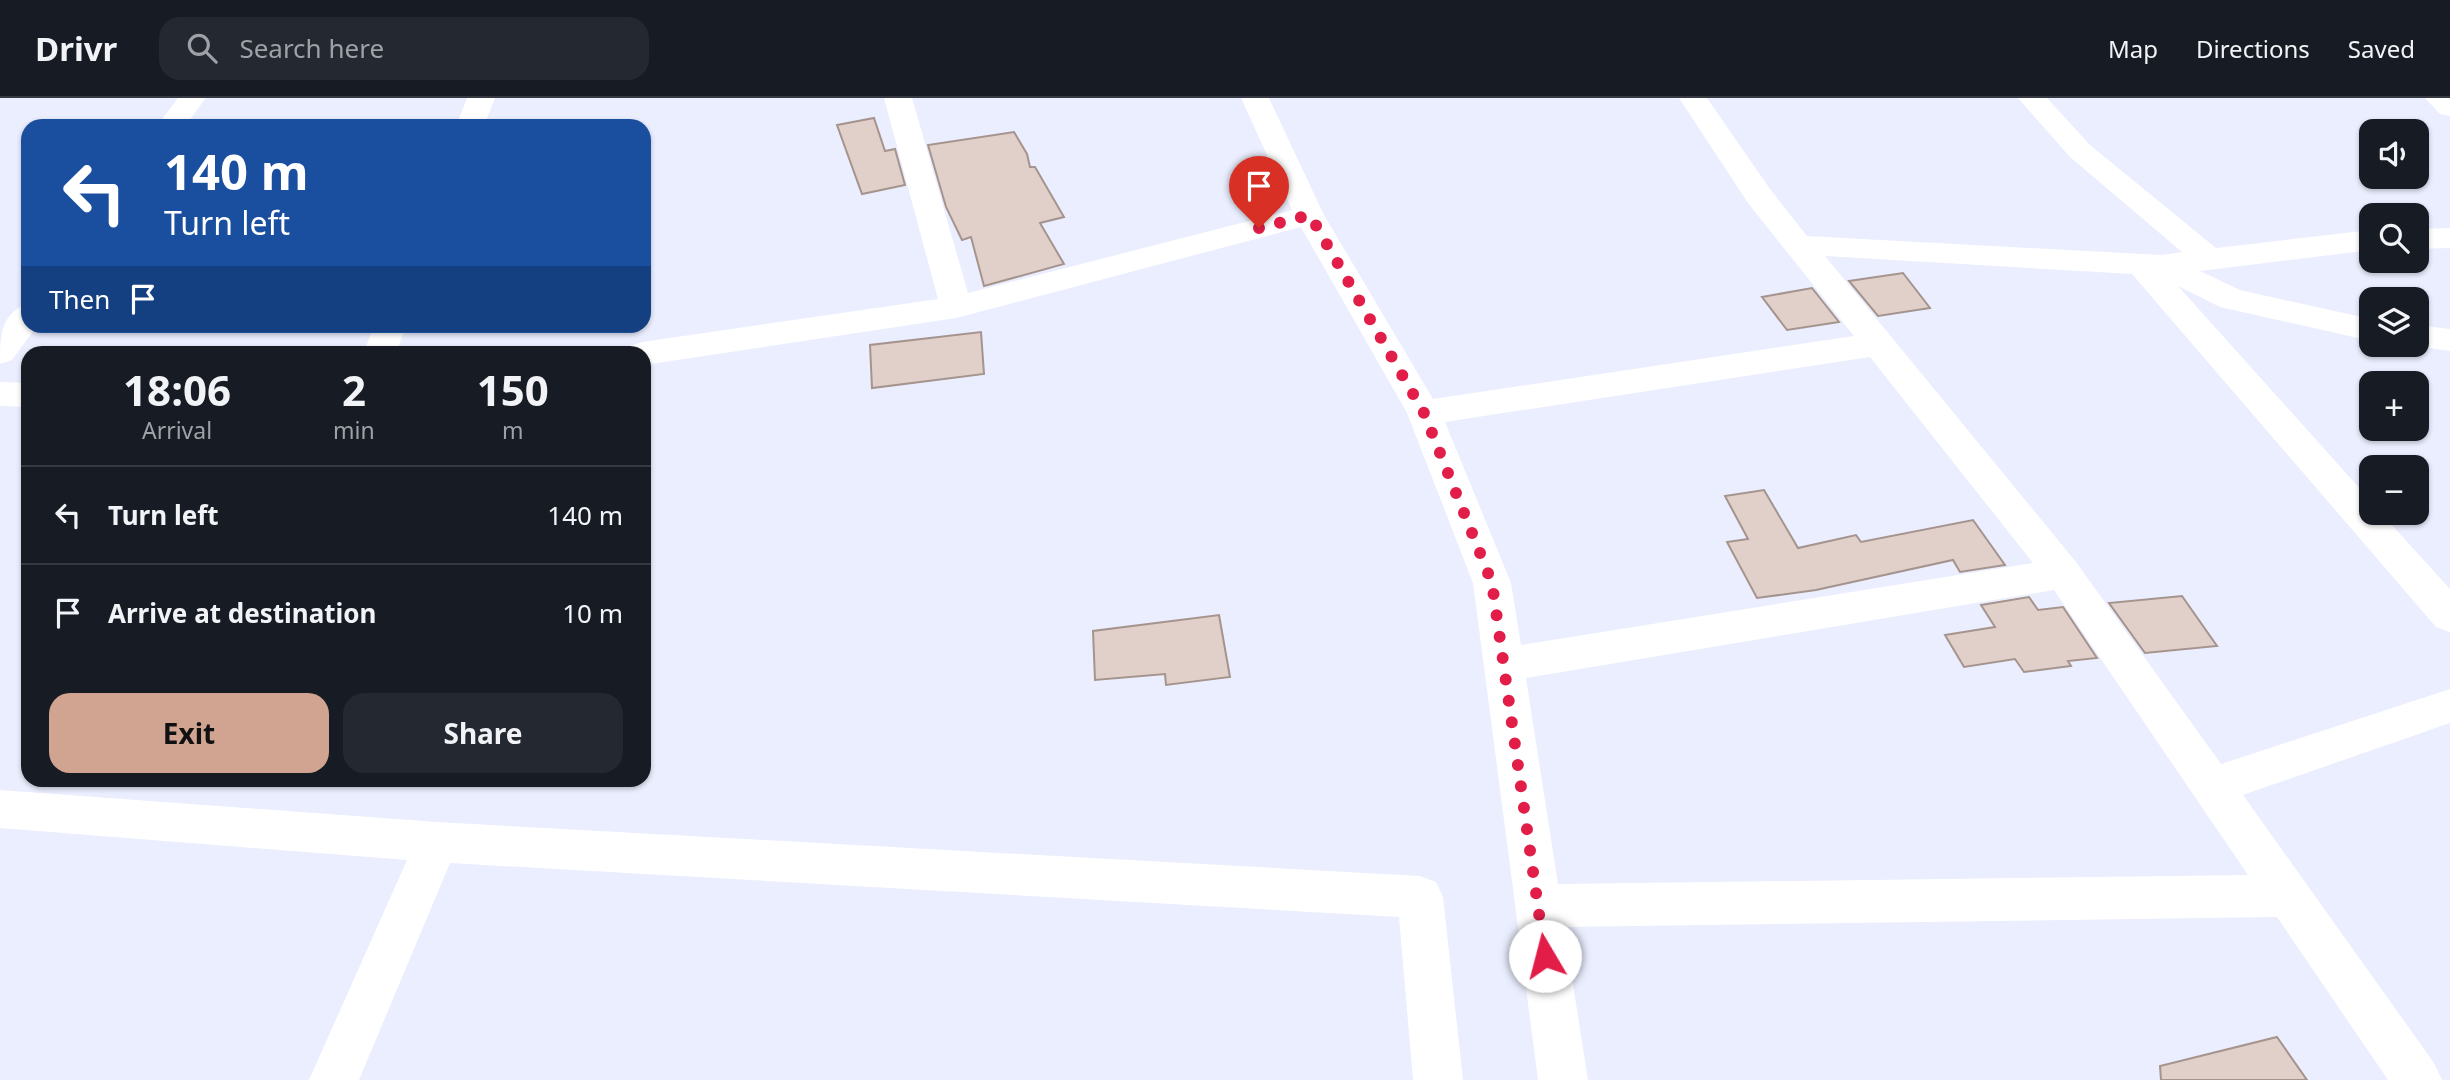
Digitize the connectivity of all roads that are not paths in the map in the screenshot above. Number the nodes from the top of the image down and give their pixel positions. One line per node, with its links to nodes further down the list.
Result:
1 (192, 98): 9 (street)
2 (481, 98): 10 (street)
3 (898, 98): 18 (street)
4 (1255, 98): 11 (street)
5 (1693, 98): 15 (street)
6 (2032, 98): 16 (street)
7 (2439, 98): 8 (street)
8 (2450, 108)
9 (176, 119)
10 (473, 119)
11 (1310, 215): 18 (street); 28 (street)
12 (2450, 238): 13 (street)
13 (2429, 239)
14 (2359, 241): 16 (street)
15 (1798, 246): 17 (street); 23 (street)
16 (2209, 259): 17 (street)
17 (2151, 265): 20 (street); 30 (street)
18 (956, 307): 25 (street)
19 (21, 324): 24 (street)
20 (2359, 327)
21 (2429, 337): 22 (street)
22 (2450, 340)
23 (1878, 344): 28 (street); 29 (street)
24 (0, 352)
25 (651, 353)
26 (0, 394): 27 (street)
27 (21, 395)
28 (1424, 413): 31 (street)
29 (2063, 573): 31 (street); 33 (street)
30 (2450, 616)
31 (1503, 665): 37 (street)
32 (2450, 706): 33 (street)
33 (2212, 786): 36 (street)
34 (0, 809): 35 (street)
35 (437, 842): 38 (street); 39 (street)
36 (2290, 896): 37 (street); 41 (street)
37 (1538, 906): 40 (street)
38 (334, 1080)
39 (1438, 1080)
40 (1563, 1080)
41 (2417, 1080)

